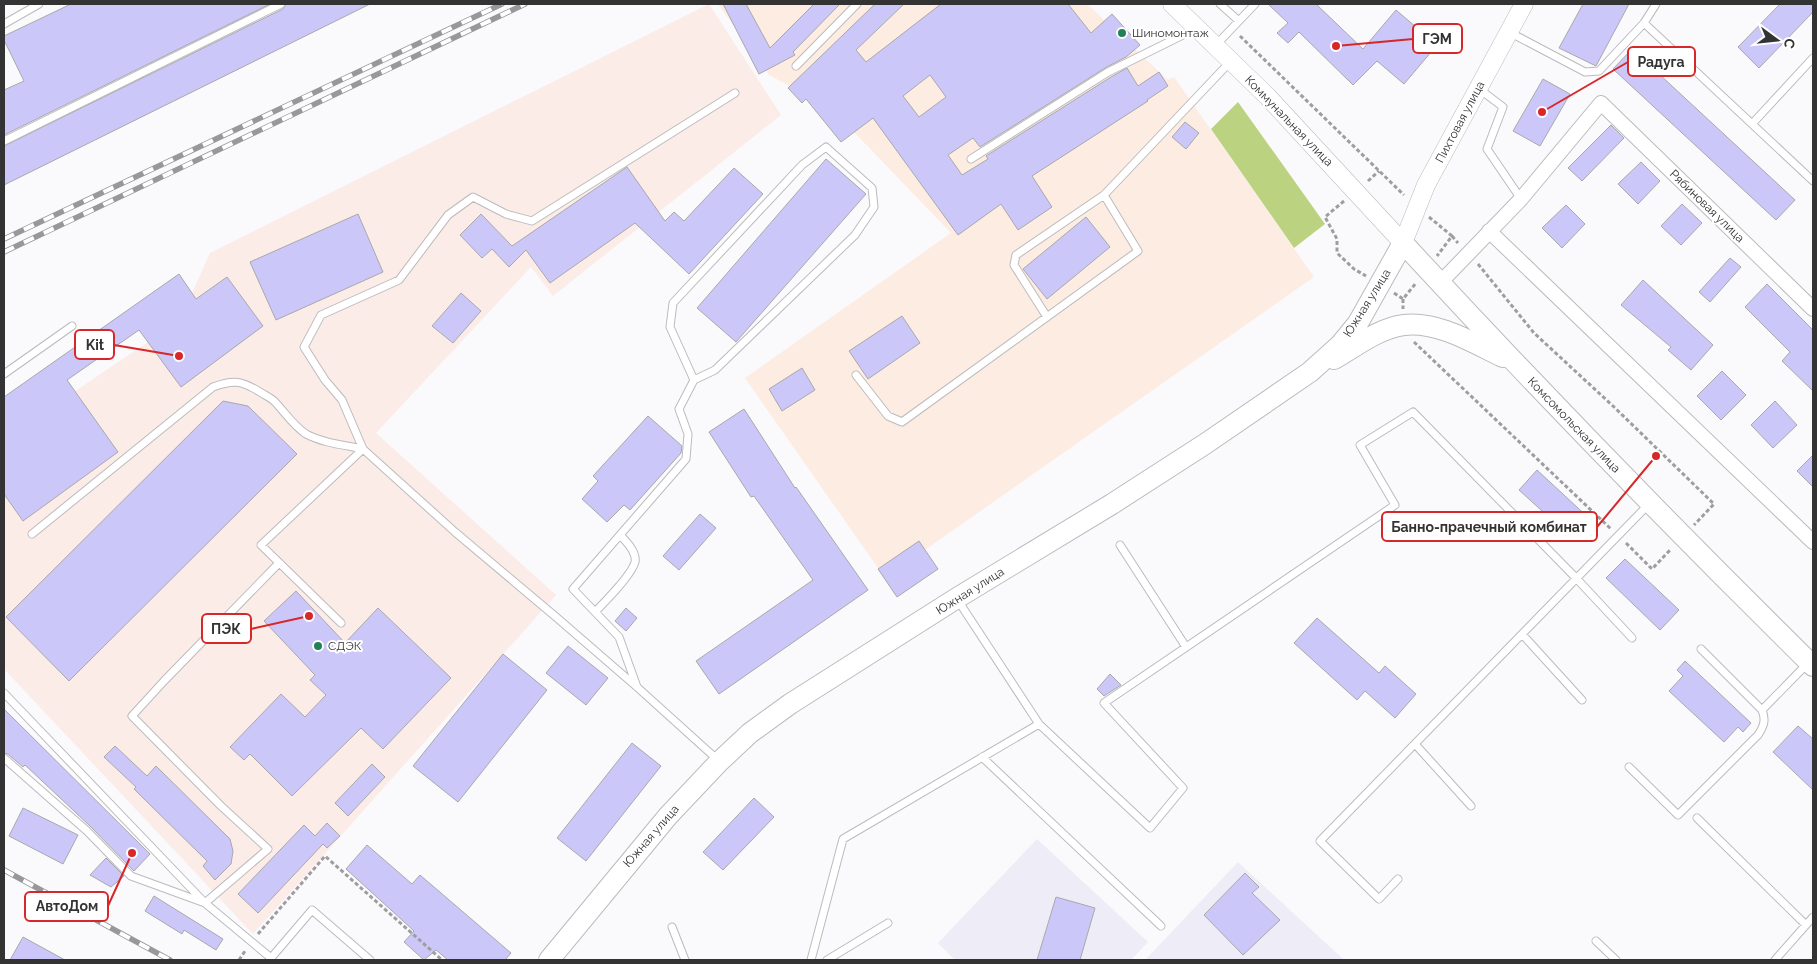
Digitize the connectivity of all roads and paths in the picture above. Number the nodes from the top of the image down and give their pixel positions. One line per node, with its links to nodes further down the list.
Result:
1 (39, 4): 11 (lane)
2 (281, 4): 22 (lane)
3 (857, 4): 18 (lane)
4 (1172, 4): 12 (street, Коммунальная улица)
5 (1220, 4): 9 (lane)
6 (1255, 4): 9 (lane)
7 (1524, 4): 14 (street, Пихтовая улица)
8 (1656, 4): 10 (lane)
9 (1239, 21): 13 (lane)
10 (1644, 23): 14 (lane); 21 (lane)
11 (4, 24)
12 (1197, 28): 15 (street, Коммунальная улица); 23 (lane)
13 (1232, 28): 15 (lane); 24 (path)
14 (1509, 32): 19 (street, Пихтовая улица)
15 (1215, 46): 17 (street, Коммунальная улица)
16 (1813, 58): 21 (lane)
17 (1231, 61): 26 (lane); 30 (street, Коммунальная улица)
18 (796, 66)
19 (1478, 88): 27 (lane); 30 (street, Пихтовая улица)
20 (734, 93): 43 (lane)
21 (1752, 124): 25 (lane)
22 (4, 141)
23 (970, 159)
24 (1379, 171)
25 (1813, 181)
26 (1104, 195): 35 (lane); 35 (lane)
27 (1521, 199): 28 (street); 34 (street, Рябиновая улица)
28 (1489, 231): 31 (street); 49 (street)
29 (1452, 236): 31 (path)
30 (1403, 243): 32 (main road, Комсомольская улица); 39 (main road, Южная улица)
31 (1469, 253): 32 (street); 48 (path)
32 (1440, 284): 38 (main road, Комсомольская улица)
33 (1404, 299): 36 (path)
34 (1813, 309)
35 (1047, 317): 41 (lane)
36 (1404, 325): 38 (main road); 39 (main road); 47 (path)
37 (72, 326): 40 (lane)
38 (1512, 360): 44 (main road, Комсомольская улица)
39 (1310, 372): 53 (main road, Южная улица)
40 (4, 374)
41 (856, 375)
42 (694, 380): 42 (lane); 46 (lane)
43 (362, 449): 45 (lane); 51 (lane); 61 (lane)
44 (1650, 503): 47 (lane); 48 (main road, Комсомольская улица)
45 (32, 534)
46 (620, 535): 54 (lane); 54 (lane)
47 (1618, 535): 48 (path); 52 (lane)
48 (1683, 537): 60 (main road, Комсомольская улица)
49 (1813, 542)
50 (1120, 545): 58 (lane)
51 (278, 564): 55 (lane); 74 (lane)
52 (1576, 578): 56 (lane); 57 (lane); 58 (lane)
53 (957, 598): 65 (lane); 69 (main road, Южная улица)
54 (596, 612): 61 (lane)
55 (341, 623)
56 (1522, 634): 63 (lane); 66 (lane)
57 (1632, 638)
58 (1186, 647): 65 (lane)
59 (1701, 649): 64 (lane)
60 (1811, 664): 64 (lane)
61 (637, 688): 69 (lane)
62 (4, 693): 74 (lane)
63 (1582, 700)
64 (1762, 710): 70 (lane)
65 (1039, 724): 67 (lane)
66 (1415, 744): 71 (lane); 73 (lane)
67 (982, 757): 78 (lane); 87 (lane)
68 (4, 758): 74 (lane)
69 (719, 762): 85 (main road, Южная улица)
70 (1629, 767)
71 (1472, 806)
72 (1697, 818): 77 (lane)
73 (1398, 879)
74 (205, 903): 81 (lane)
75 (1813, 917): 77 (lane)
76 (888, 923): 88 (lane)
77 (1806, 925): 90 (lane)
78 (1161, 926)
79 (672, 927): 86 (lane)
80 (1596, 941): 89 (lane)
81 (250, 942): 82 (path); 83 (lane); 84 (path)
82 (239, 960)
83 (370, 960)
84 (442, 960)
85 (549, 960)
86 (685, 960)
87 (811, 960)
88 (827, 960)
89 (1616, 960)
90 (1775, 960)

